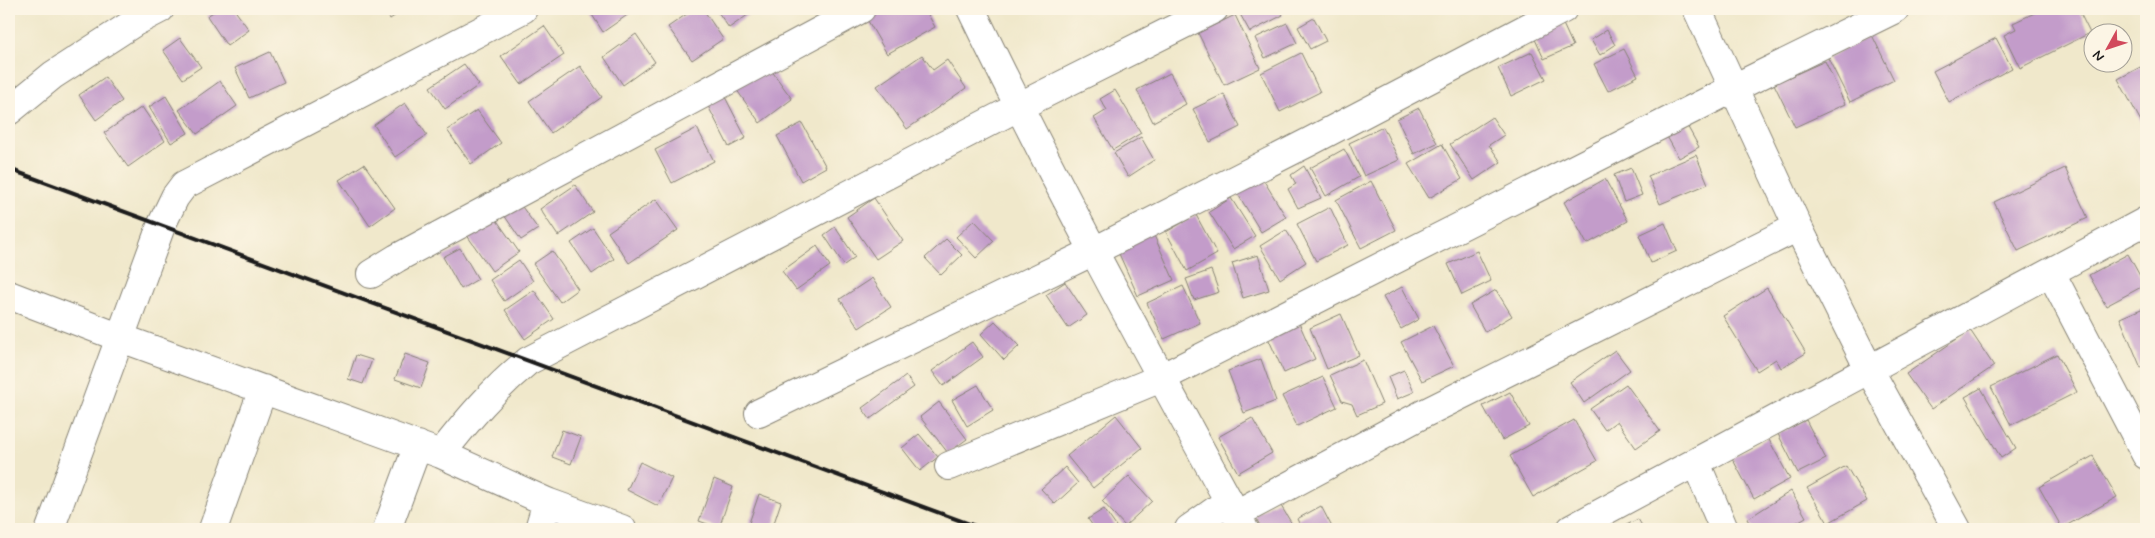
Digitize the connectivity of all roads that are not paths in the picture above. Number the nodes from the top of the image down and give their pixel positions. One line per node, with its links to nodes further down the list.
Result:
1 (160, 9): 11 (street)
2 (523, 9): 18 (street)
3 (861, 9): 16 (street)
4 (971, 9): 10 (street)
5 (1213, 9): 10 (street)
6 (1563, 9): 14 (street)
7 (1697, 9): 9 (street)
8 (1895, 9): 9 (street)
9 (1734, 88): 13 (street); 20 (street)
10 (1018, 107): 14 (street); 23 (street)
11 (9, 112)
12 (2146, 221): 15 (street)
13 (1798, 227): 19 (street); 28 (street)
14 (1094, 251): 20 (street); 22 (street)
15 (2050, 273): 19 (street); 24 (street)
16 (371, 274)
17 (9, 295): 18 (street)
18 (121, 338): 21 (street); 29 (street)
19 (1869, 369): 25 (street); 37 (street)
20 (1161, 378): 26 (street); 28 (street)
21 (263, 389): 23 (street); 30 (street)
22 (759, 413)
23 (430, 450): 27 (street); 31 (street)
24 (2146, 455)
25 (1696, 463): 35 (street); 36 (street)
26 (949, 466)
27 (548, 502): 32 (street); 33 (street)
28 (1236, 515): 34 (street)
29 (50, 529)
30 (213, 529)
31 (388, 529)
32 (539, 529)
33 (622, 529)
34 (1189, 529)
35 (1570, 529)
36 (1724, 529)
37 (1957, 529)

